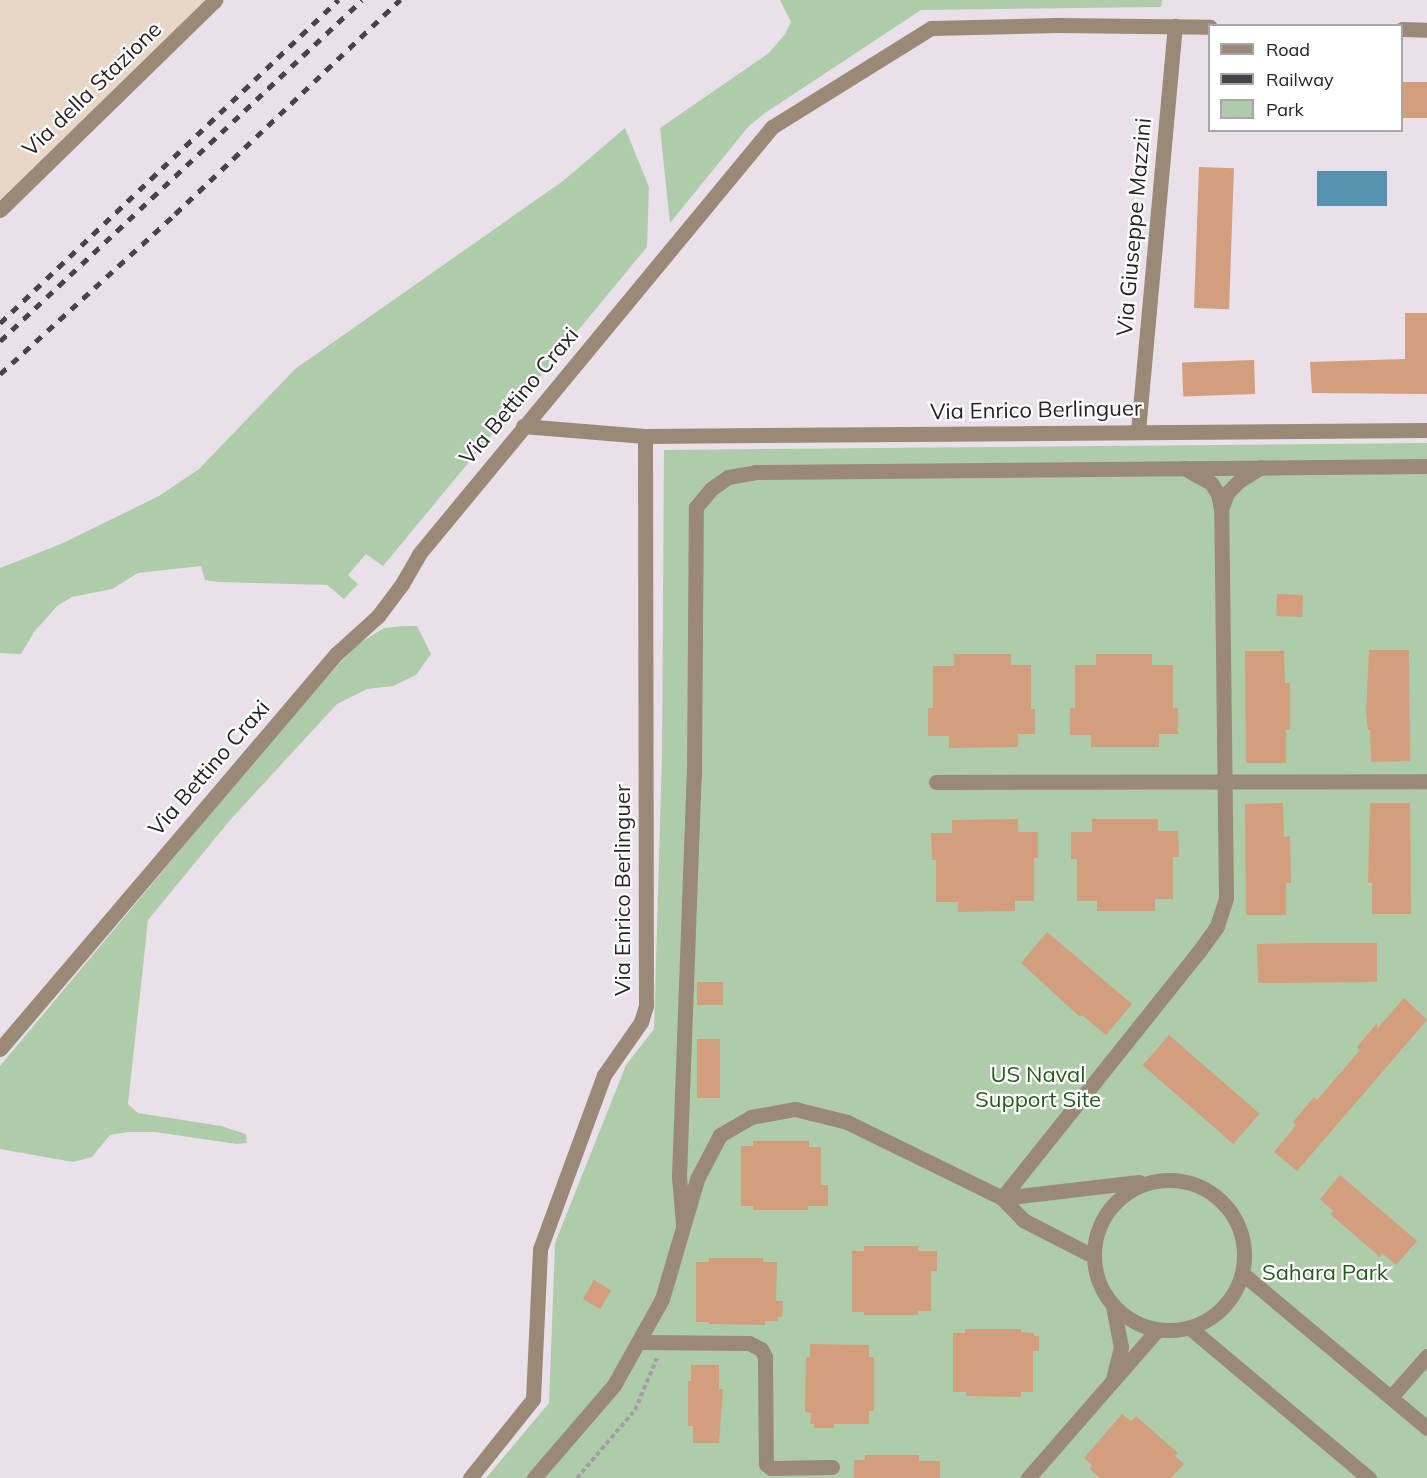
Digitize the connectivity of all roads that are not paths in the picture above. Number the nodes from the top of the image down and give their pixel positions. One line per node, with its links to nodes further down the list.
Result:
1 (215, 0): 6 (street, Via della Stazione)
2 (1175, 26): 3 (street, Via Bettino Craxi); 7 (street, Via Bettino Craxi); 9 (street, Via Giuseppe Mazzini)
3 (1208, 27)
4 (1403, 29): 5 (street)
5 (1427, 30)
6 (0, 210)
7 (523, 426): 10 (street, Via Enrico Berlinguer); 18 (street, Via Bettino Craxi)
8 (1427, 430): 9 (street, Via Enrico Berlinguer)
9 (1138, 432): 10 (street, Via Enrico Berlinguer)
10 (645, 436): 34 (street, Via Enrico Berlinguer)
11 (1263, 466): 12 (street); 13 (street); 14 (street)
12 (1427, 466)
13 (1181, 467): 14 (street); 21 (street)
14 (1221, 509): 15 (street)
15 (1224, 781): 16 (street); 17 (street); 20 (street)
16 (1427, 781)
17 (936, 782)
18 (0, 1048)
19 (1160, 1180): 20 (street); 22 (street); 23 (street)
20 (1002, 1198): 21 (street); 22 (street)
21 (683, 1224): 27 (street)
22 (1093, 1256): 24 (street)
23 (1243, 1274): 25 (street); 30 (street)
24 (1113, 1306): 26 (street); 29 (street)
25 (1190, 1328): 26 (street); 36 (street)
26 (1157, 1330): 29 (street)
27 (640, 1342): 32 (street); 35 (street)
28 (1427, 1356): 30 (street)
29 (1112, 1381): 33 (street)
30 (1391, 1397): 31 (street)
31 (1427, 1428)
32 (832, 1467)
33 (1029, 1477)
34 (470, 1478)
35 (534, 1478)
36 (1369, 1478)

